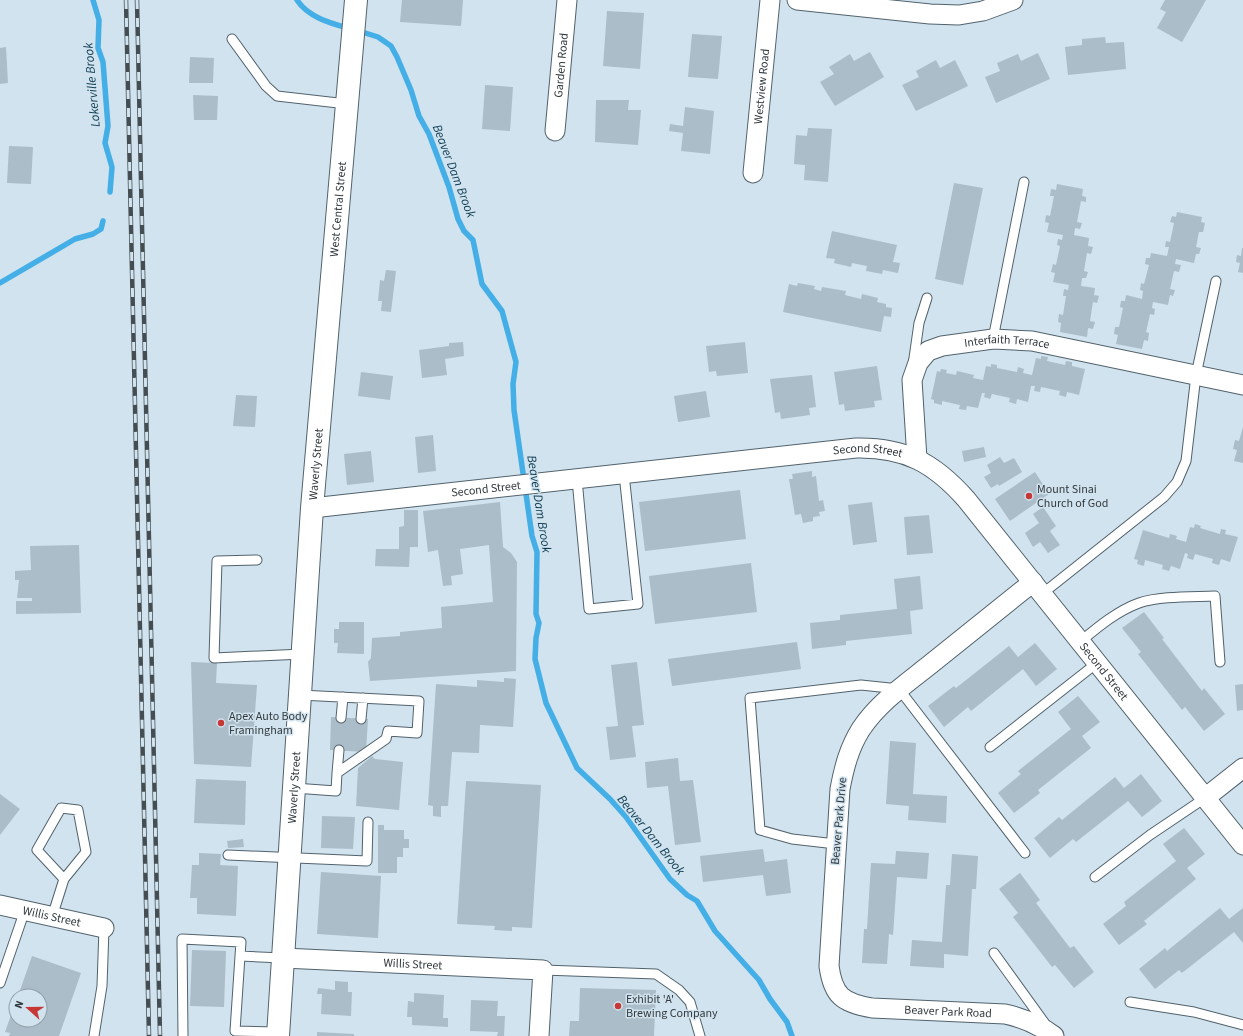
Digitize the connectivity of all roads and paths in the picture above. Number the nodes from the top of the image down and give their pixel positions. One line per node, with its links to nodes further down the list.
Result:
1 (566, 0): 8 (street, Garden Road)
2 (770, 0): 9 (street, Westview Road)
3 (798, 0): 4 (street)
4 (1013, 0)
5 (356, 4): 7 (main road, West Central Street)
6 (232, 39): 7 (lane)
7 (347, 104): 17 (main road, West Central Street)
8 (555, 130)
9 (753, 173)
10 (1024, 182): 13 (lane)
11 (1216, 281): 14 (lane)
12 (927, 298): 15 (lane)
13 (993, 339): 14 (street, Interfaith Terrace); 15 (street, Interfaith Terrace)
14 (1196, 375): 16 (street, Interfaith Terrace); 23 (lane)
15 (912, 380): 18 (street, Interfaith Terrace)
16 (1243, 385)
17 (319, 419): 21 (main road, Waverly Street)
18 (917, 458): 19 (street, Second Street); 23 (street, Second Street)
19 (624, 474): 20 (street, Second Street); 20 (lane)
20 (577, 479): 21 (street, Second Street)
21 (312, 508): 25 (main road, Waverly Street)
22 (257, 560): 25 (lane)
23 (1037, 588): 24 (street, Second Street); 28 (street, Beaver Park Drive)
24 (1080, 642): 26 (lane); 27 (street, Second Street)
25 (303, 654): 29 (main road, Waverly Street)
26 (1220, 662)
27 (1097, 663): 34 (lane); 39 (street, Second Street)
28 (899, 689): 41 (street, Beaver Park Drive); 41 (lane); 43 (lane)
29 (300, 695): 30 (lane); 38 (main road, Waverly Street)
30 (343, 697): 31 (lane); 32 (lane)
31 (363, 698): 33 (lane); 37 (lane)
32 (341, 718)
33 (361, 719)
34 (990, 747)
35 (339, 750): 37 (lane)
36 (1243, 768): 39 (street)
37 (337, 773): 38 (lane)
38 (294, 788): 45 (main road, Waverly Street)
39 (1206, 798): 42 (street, Second Street); 46 (lane)
40 (368, 822): 45 (lane)
41 (836, 844): 57 (street, Beaver Park Drive)
42 (1243, 845)
43 (1025, 853)
44 (228, 855): 45 (lane)
45 (290, 858): 54 (main road, Waverly Street)
46 (1095, 877)
47 (64, 879): 47 (lane); 50 (lane)
48 (0, 905): 49 (street, Willis Street)
49 (25, 910): 50 (street, Willis Street); 56 (lane)
50 (52, 917): 51 (street, Willis Street)
51 (104, 928): 61 (lane)
52 (994, 953): 65 (lane)
53 (240, 956): 54 (lane); 60 (lane); 62 (lane)
54 (284, 958): 55 (street, Willis Street); 60 (main road, Waverly Street)
55 (543, 970): 63 (street); 64 (lane)
56 (0, 983)
57 (840, 996): 65 (street, Beaver Park Road)
58 (1130, 1002): 59 (lane)
59 (1243, 1026)
60 (279, 1034)
61 (94, 1036)
62 (182, 1036)
63 (539, 1036)
64 (700, 1036)
65 (1054, 1036)

